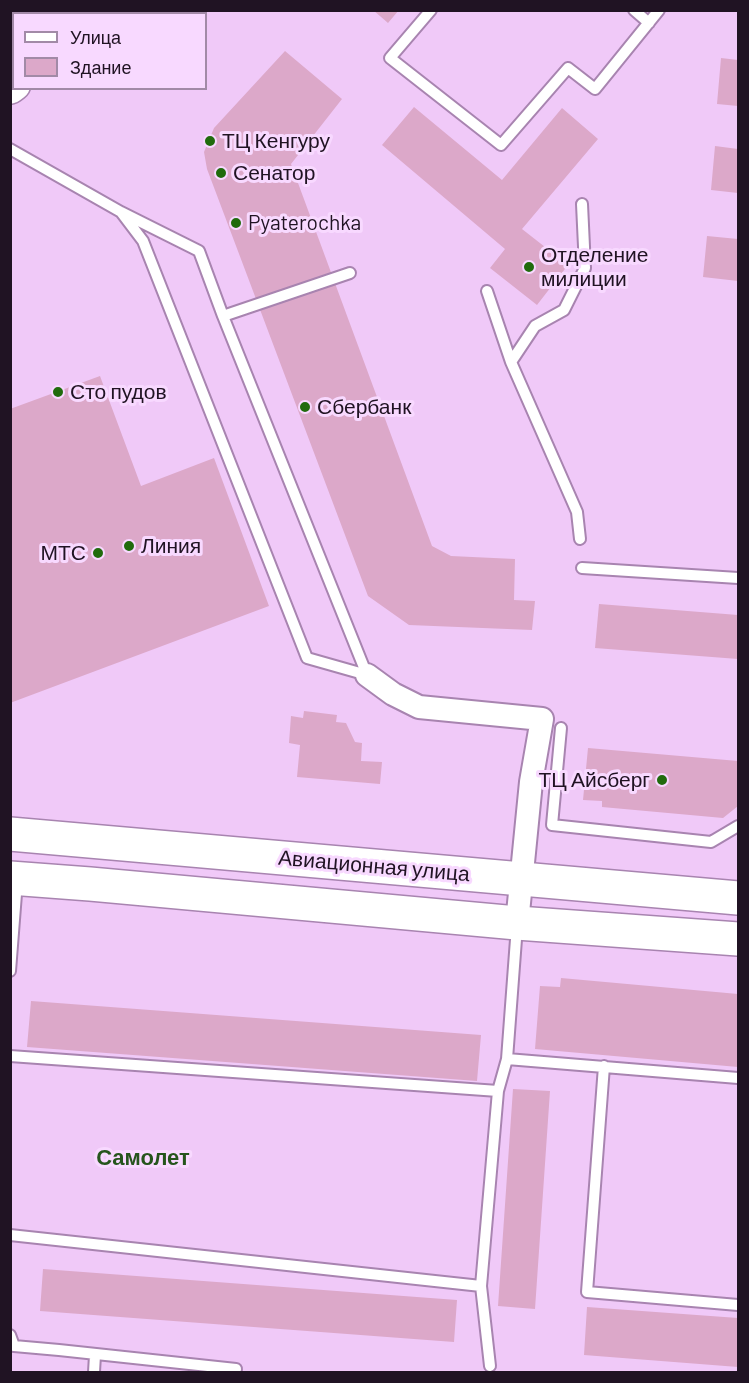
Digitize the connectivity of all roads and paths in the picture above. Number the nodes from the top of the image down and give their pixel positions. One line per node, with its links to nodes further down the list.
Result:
1 (431, 10): 4 (lane)
2 (634, 10): 4 (lane)
3 (659, 10): 4 (lane)
4 (649, 23)
5 (10, 149): 7 (lane)
6 (582, 204): 11 (lane)
7 (121, 212): 10 (lane); 15 (lane)
8 (350, 273): 10 (lane)
9 (487, 291): 11 (lane)
10 (223, 316): 15 (lane)
11 (510, 362): 12 (lane)
12 (580, 539)
13 (582, 568): 14 (lane)
14 (738, 578)
15 (367, 675): 20 (street)
16 (561, 728): 17 (lane)
17 (738, 826)
18 (10, 834): 20 (main road, Авиационная улица)
19 (14, 878): 22 (main road, Авиационная улица); 24 (lane)
20 (521, 880): 21 (main road, Авиационная улица); 22 (street)
21 (738, 898)
22 (517, 923): 23 (main road, Авиационная улица); 26 (lane)
23 (738, 939)
24 (10, 971)
25 (10, 1056): 29 (lane)
26 (507, 1059): 27 (lane); 29 (lane)
27 (604, 1066): 28 (lane); 32 (lane)
28 (738, 1078)
29 (498, 1091): 31 (lane)
30 (10, 1235): 31 (lane)
31 (481, 1286): 35 (lane)
32 (738, 1305)
33 (10, 1335): 34 (lane)
34 (95, 1355): 36 (lane); 37 (lane)
35 (490, 1366)
36 (94, 1372)
37 (235, 1372)

